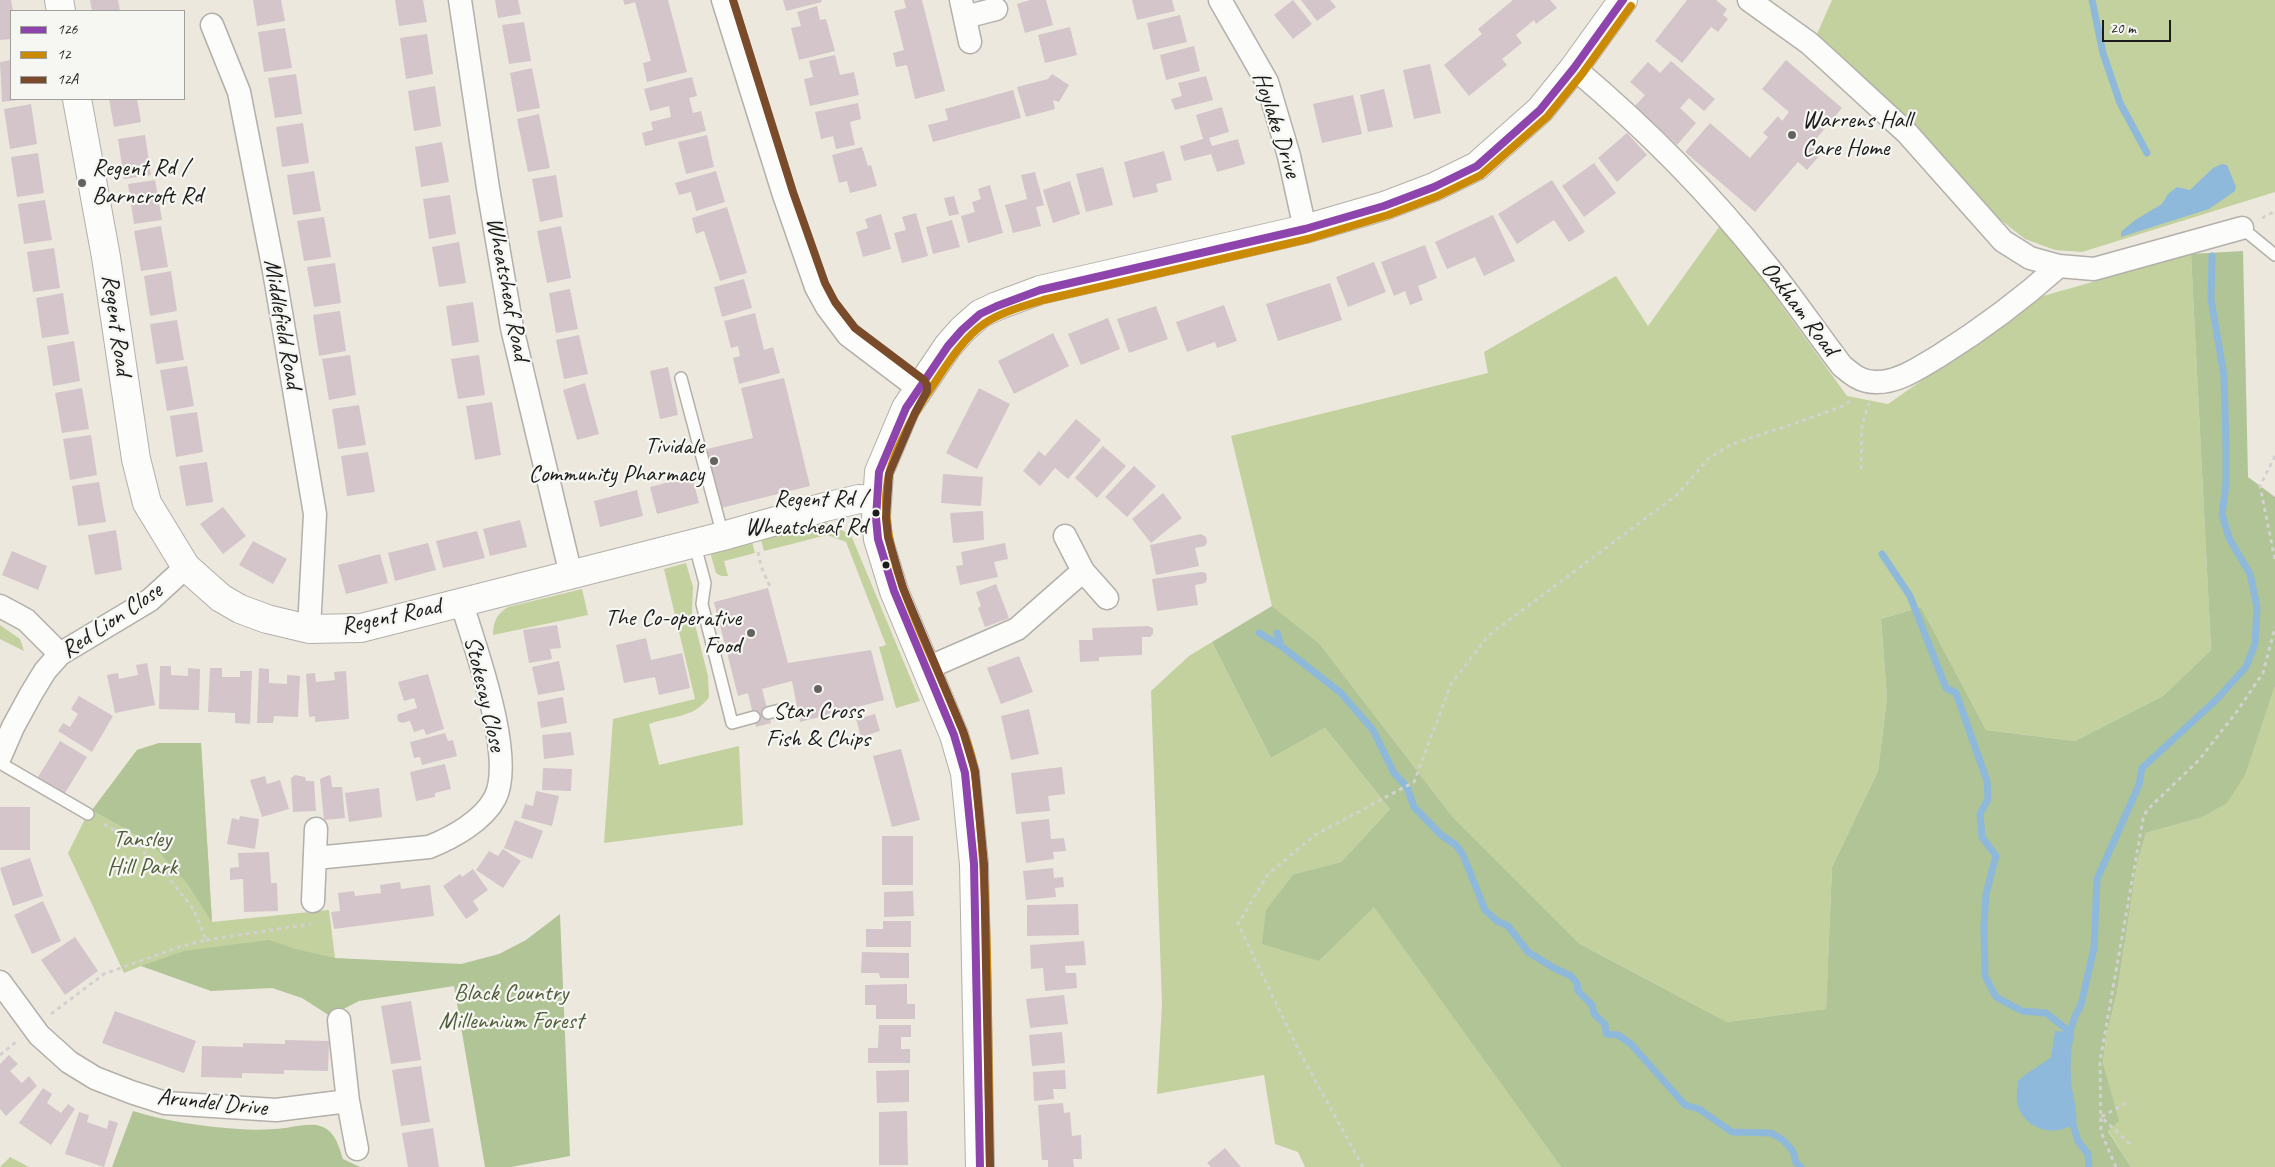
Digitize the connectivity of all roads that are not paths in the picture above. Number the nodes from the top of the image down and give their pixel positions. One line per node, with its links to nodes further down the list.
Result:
1 (460, 0): 24 (street, Wheatsheaf Road)
2 (723, 0): 17 (street)
3 (1220, 0): 13 (street, Hoylake Drive)
4 (1622, 0): 10 (street)
5 (1749, 0): 15 (street)
6 (996, 8): 7 (street)
7 (963, 9): 9 (street)
8 (212, 26): 28 (street, Middlefield Road)
9 (970, 42)
10 (1574, 68): 13 (street); 15 (street, Oakham Road)
11 (77, 100): 22 (street, Regent Road)
12 (2242, 228): 14 (lane); 15 (street)
13 (1304, 229): 17 (street)
14 (2275, 255)
15 (2059, 266)
16 (681, 378): 19 (lane)
17 (918, 388): 18 (street)
18 (876, 500): 19 (street, Regent Road); 30 (street)
19 (723, 536): 21 (street, Regent Road)
20 (1065, 536): 23 (street)
21 (694, 542): 24 (street, Regent Road); 33 (lane)
22 (186, 567): 28 (street, Regent Road); 29 (street, Red Lion Close)
23 (1083, 572): 25 (street); 30 (street)
24 (571, 575): 26 (street, Regent Road)
25 (1107, 598)
26 (461, 601): 28 (street, Regent Road); 38 (street, Stokesay Close)
27 (0, 606): 29 (street)
28 (309, 629)
29 (60, 654): 34 (street, Red Lion Close)
30 (926, 669): 44 (street)
31 (784, 709): 32 (lane)
32 (768, 713)
33 (754, 717)
34 (0, 757)
35 (0, 763): 36 (lane)
36 (88, 814)
37 (316, 829): 38 (street)
38 (315, 858): 39 (street)
39 (313, 901)
40 (0, 982): 42 (street, Arundel Drive)
41 (339, 1020): 42 (street)
42 (348, 1101): 43 (street)
43 (357, 1149)
44 (980, 1167)

